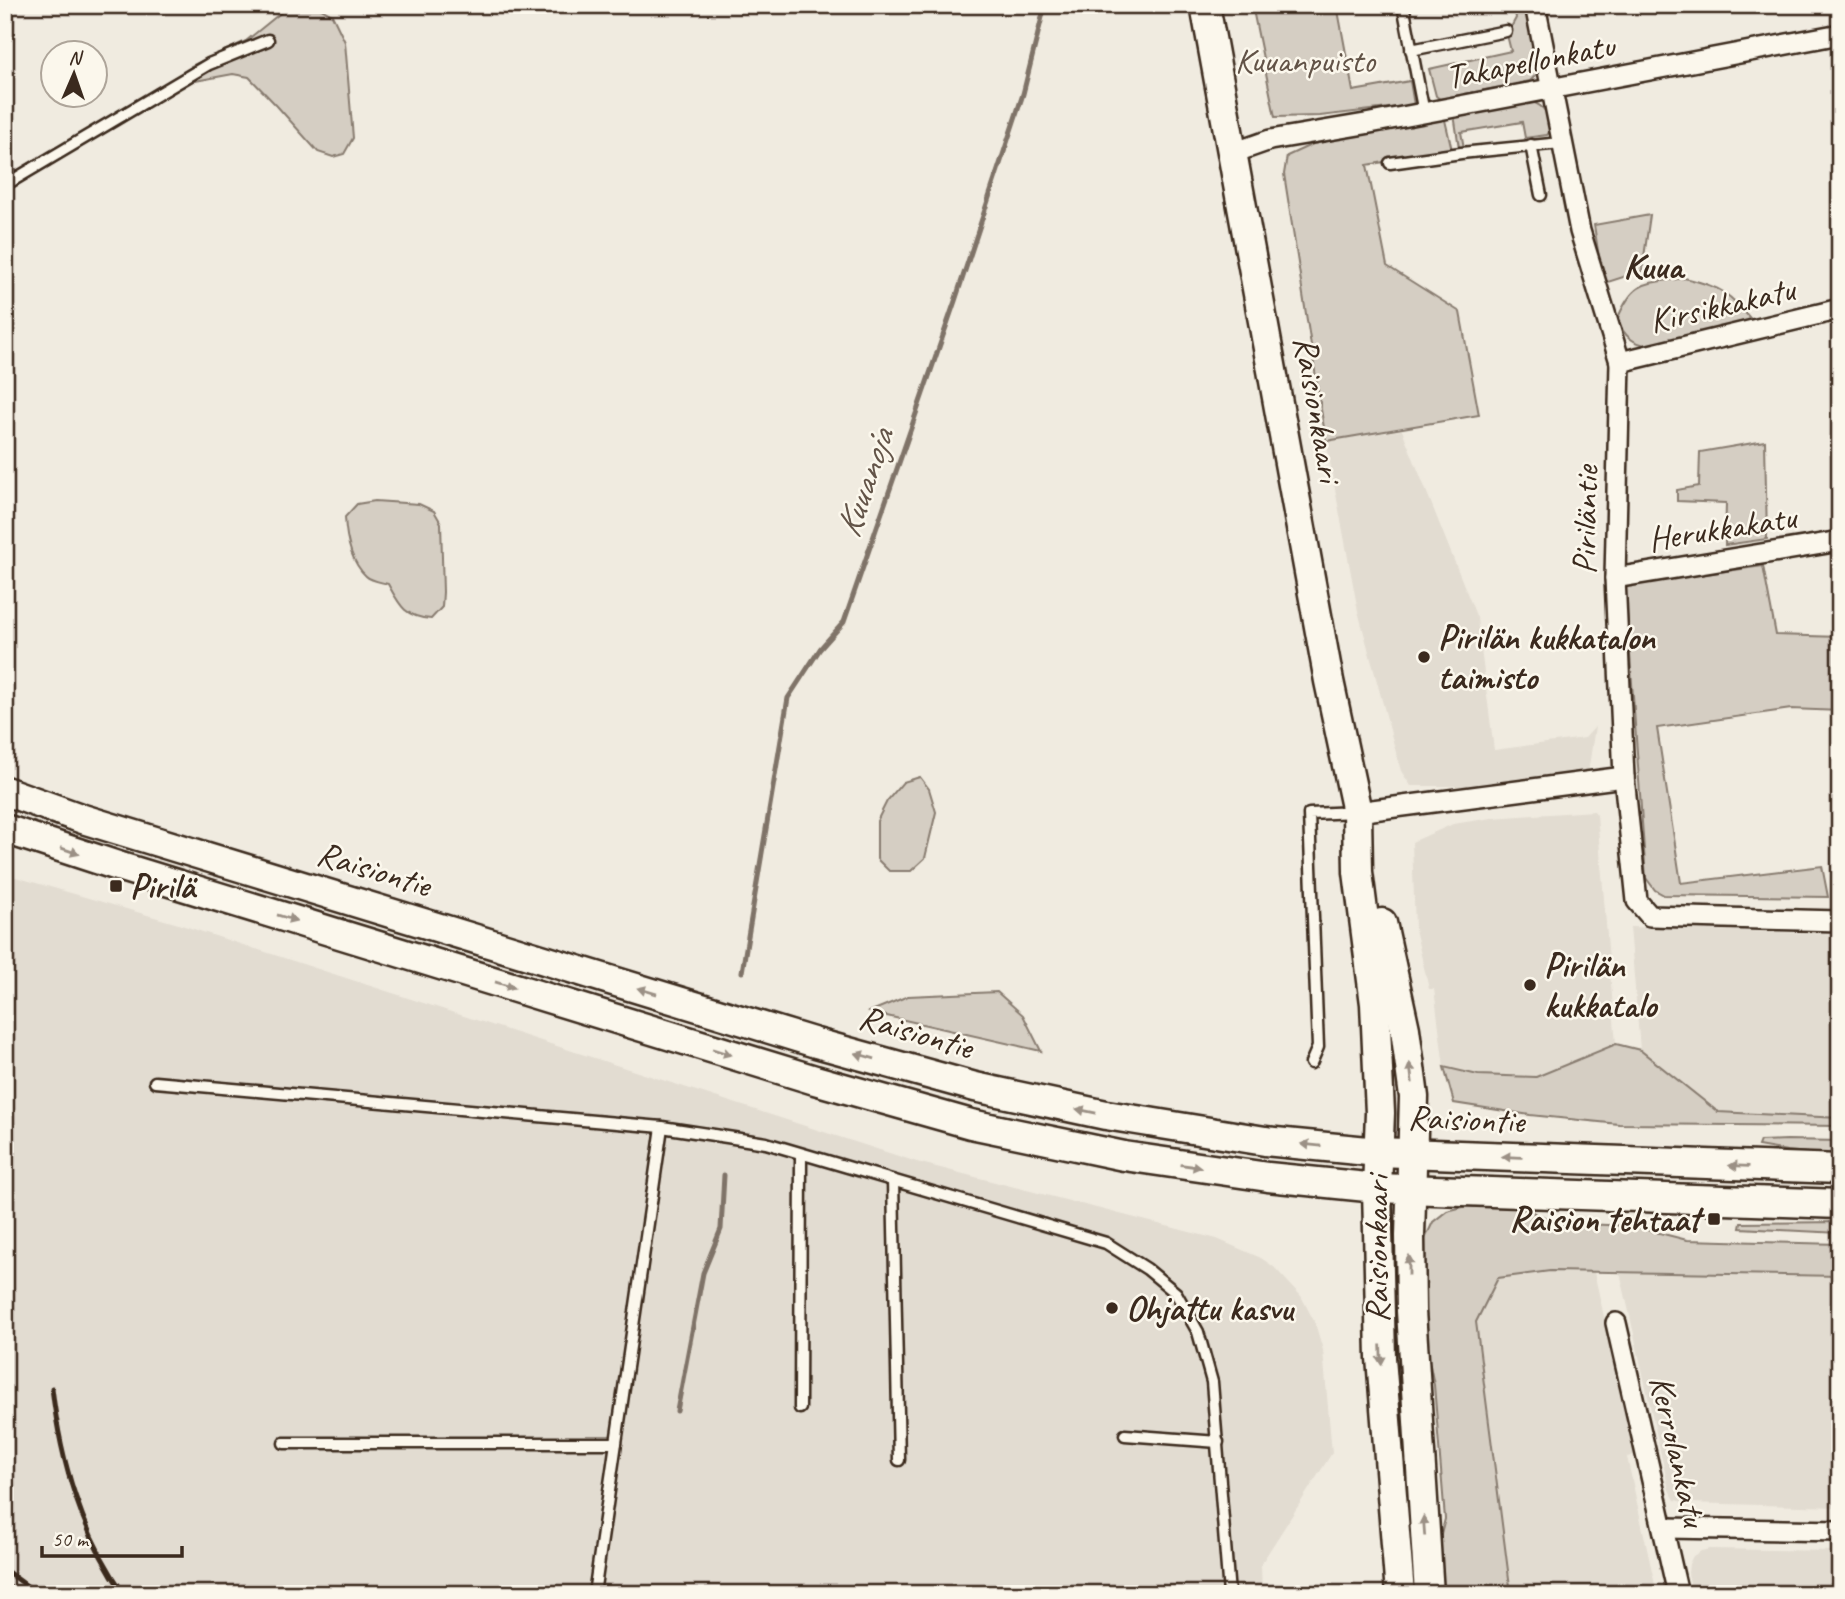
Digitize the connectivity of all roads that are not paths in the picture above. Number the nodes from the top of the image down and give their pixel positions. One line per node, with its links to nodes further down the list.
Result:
1 (1205, 5): 12 (main road, Raisionkaari)
2 (1403, 5): 7 (lane)
3 (1535, 5): 8 (street, Piriläntie)
4 (1506, 31): 7 (lane)
5 (1840, 34): 8 (street, Takapellonkatu)
6 (268, 40): 14 (lane)
7 (1412, 50): 9 (lane)
8 (1550, 90): 9 (street, Takapellonkatu); 10 (street, Piriläntie)
9 (1424, 113): 12 (street, Takapellonkatu)
10 (1561, 143): 11 (lane); 17 (street, Piriläntie)
11 (1531, 145): 13 (lane); 15 (lane)
12 (1233, 153): 22 (main road, Raisionkaari)
13 (1390, 163)
14 (5, 185)
15 (1541, 195)
16 (1840, 309): 17 (street, Kirsikkakatu)
17 (1620, 362): 19 (street, Piriläntie)
18 (1840, 541): 19 (street, Herukkakatu)
19 (1615, 578): 20 (street, Piriläntie)
20 (1624, 778): 22 (street); 24 (street, Piriläntie)
21 (5, 791): 28 (main road, Raisiontie, one-way to 21)
22 (1357, 819): 25 (lane); 28 (main road, Raisionkaari); 30 (main road, Raisionkaari, one-way to 22)
23 (5, 829): 33 (main road, Raisiontie, one-way to 33)
24 (1840, 921)
25 (1311, 1063)
26 (155, 1082): 27 (lane)
27 (662, 1127): 29 (lane); 41 (lane)
28 (1378, 1153): 30 (main road, Raisiontie); 33 (main road, Raisionkaari)
29 (800, 1154): 32 (lane); 37 (lane)
30 (1413, 1154): 31 (main road, Raisiontie, one-way to 30); 34 (main road, Raisionkaari)
31 (1840, 1169)
32 (893, 1181): 39 (lane); 42 (lane)
33 (1377, 1188): 34 (main road, Raisiontie); 47 (main road, Raisionkaari, one-way to 47)
34 (1411, 1190): 35 (main road, Raisiontie); 48 (main road, Raisionkaari, one-way to 34)
35 (1840, 1204)
36 (1616, 1323): 43 (street, Kerrolankatu)
37 (800, 1408)
38 (1125, 1435): 39 (lane)
39 (1218, 1442): 46 (lane)
40 (284, 1443): 41 (lane)
41 (616, 1443): 45 (lane)
42 (899, 1460)
43 (1665, 1528): 44 (street); 49 (street, Kerrolankatu)
44 (1840, 1531)
45 (594, 1594)
46 (1229, 1594)
47 (1400, 1594)
48 (1429, 1594)
49 (1678, 1594)

